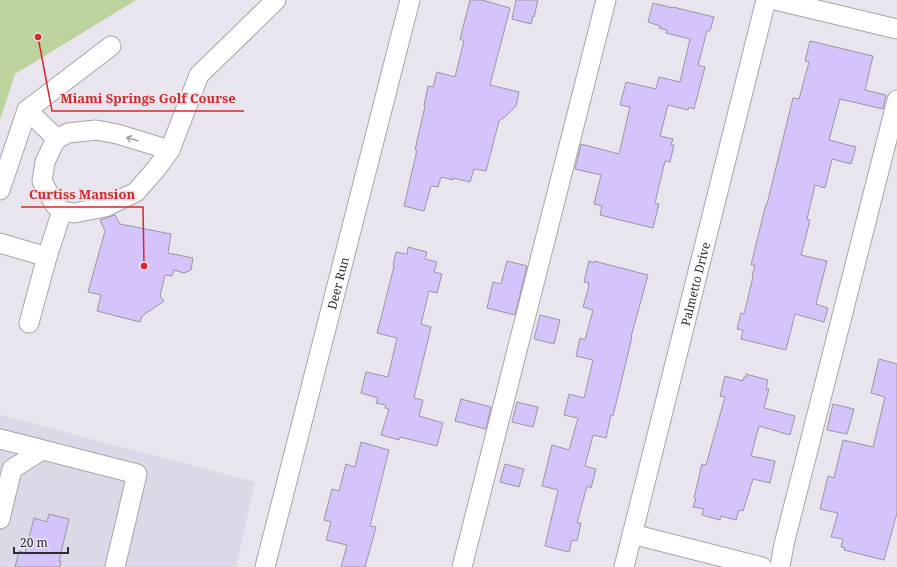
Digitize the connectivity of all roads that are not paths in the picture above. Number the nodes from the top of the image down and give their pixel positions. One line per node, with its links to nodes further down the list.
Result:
1 (276, 0): 11 (street)
2 (410, 0): 22 (street, Deer Run)
3 (606, 0): 23 (street)
4 (766, 0): 20 (street, Palmetto Drive)
5 (775, 0): 6 (street)
6 (897, 29)
7 (111, 46): 9 (street)
8 (897, 100): 26 (street)
9 (27, 110): 10 (street); 12 (street)
10 (57, 139): 11 (street, one-way to 10); 13 (street)
11 (170, 150): 13 (street)
12 (0, 190)
13 (62, 211): 15 (street)
14 (0, 243): 15 (street)
15 (47, 257): 16 (street)
16 (29, 323)
17 (0, 439): 18 (street)
18 (42, 450): 19 (street); 21 (street)
19 (0, 519)
20 (632, 534): 24 (street, Palmetto Drive); 25 (street)
21 (115, 567)
22 (264, 567)
23 (462, 567)
24 (624, 567)
25 (762, 567)
26 (780, 567)

